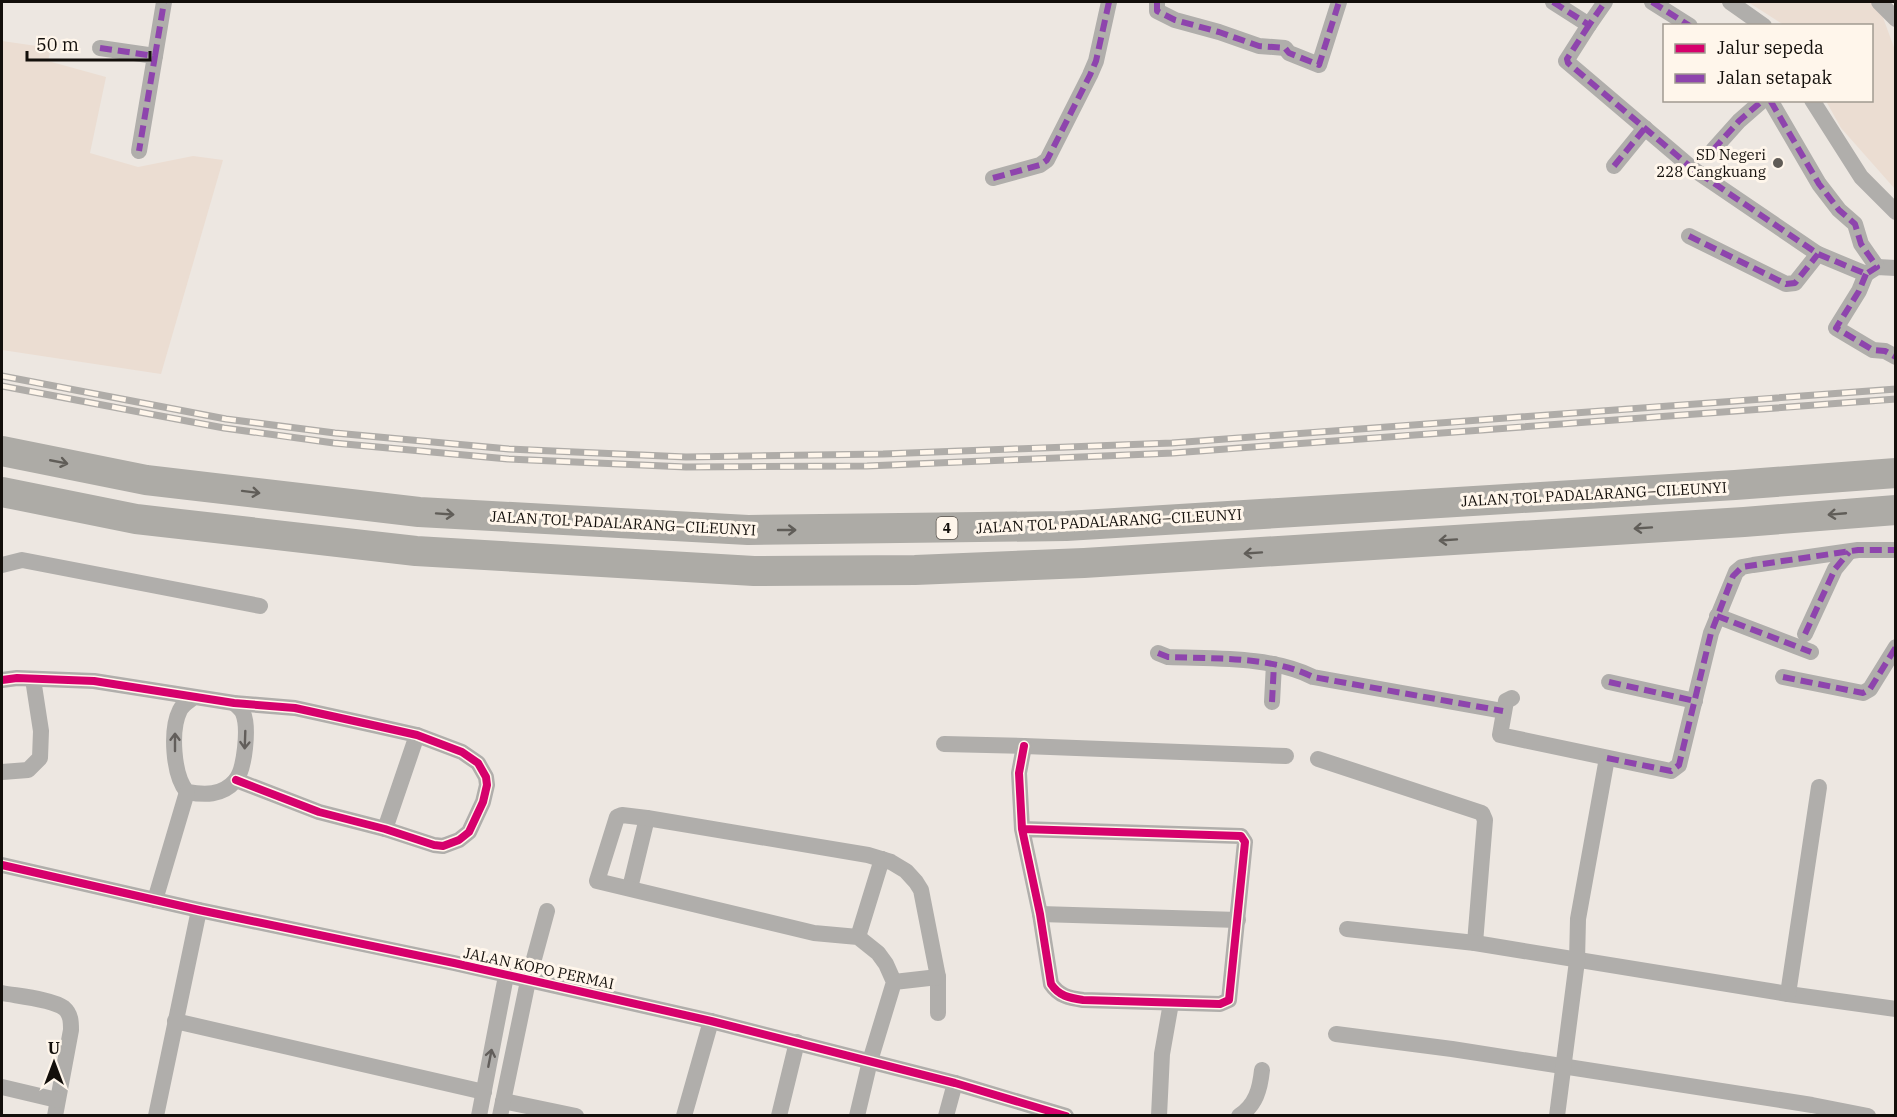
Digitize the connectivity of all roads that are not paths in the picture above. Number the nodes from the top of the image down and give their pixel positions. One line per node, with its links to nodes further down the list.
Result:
1 (164, 2): 15 (street)
2 (1109, 2): 23 (street)
3 (1157, 2): 4 (street)
4 (1339, 2)
5 (1553, 2): 13 (street)
6 (1605, 2): 13 (street)
7 (1652, 2): 11 (street)
8 (1731, 2): 12 (street)
9 (1879, 2): 10 (street)
10 (1896, 19)
11 (1687, 24)
12 (1761, 24)
13 (1589, 25): 19 (street)
14 (100, 48): 15 (street)
15 (155, 56): 21 (street)
16 (1761, 102): 20 (street)
17 (1771, 102): 28 (street)
18 (1813, 102): 24 (street)
19 (1645, 128): 22 (street); 26 (street)
20 (1713, 150)
21 (139, 151)
22 (1614, 166)
23 (993, 178)
24 (1896, 212)
25 (1689, 236): 26 (street)
26 (1818, 255): 28 (street)
27 (1896, 268): 28 (street)
28 (1872, 270): 29 (street)
29 (1896, 357)
30 (2, 451): 31 (highway, JALAN TOL PADALARANG–CILEUNYI / 4, one-way to 31)
31 (1896, 473)
32 (2, 492): 33 (highway, one-way to 32)
33 (1896, 510)
34 (1896, 550): 35 (street)
35 (1849, 552): 38 (street); 39 (street)
36 (2, 565): 37 (street)
37 (260, 606)
38 (1717, 616): 41 (street); 49 (street)
39 (1805, 634)
40 (1896, 647): 44 (street)
41 (1811, 652)
42 (1158, 653): 43 (street)
43 (1274, 664): 50 (street); 56 (street)
44 (1783, 677)
45 (33, 679): 46 (street); 48 (street); 58 (street)
46 (2, 680)
47 (1609, 682): 49 (street)
48 (194, 697): 51 (street); 61 (street, one-way to 48)
49 (1695, 701): 56 (street)
50 (1272, 702)
51 (234, 703): 52 (street); 59 (street, one-way to 59)
52 (417, 735): 63 (street); 63 (street)
53 (944, 744): 54 (street)
54 (1024, 746): 55 (street); 64 (street)
55 (1286, 756)
56 (1607, 758): 76 (street)
57 (1318, 759): 75 (street)
58 (2, 772)
59 (236, 780): 61 (street); 63 (street)
60 (1819, 787): 81 (street)
61 (187, 792): 68 (street)
62 (648, 818): 65 (street); 67 (street); 67 (street)
63 (385, 829)
64 (1022, 829): 71 (street); 72 (street)
65 (882, 859): 74 (street); 77 (street)
66 (2, 865): 68 (street, JALAN KOPO PERMAI)
67 (630, 888): 74 (street)
68 (155, 900): 69 (street, JALAN KOPO PERMAI)
69 (199, 910): 78 (street, JALAN KOPO PERMAI); 85 (street)
70 (547, 911): 78 (street)
71 (1040, 914): 72 (street); 82 (street)
72 (1238, 920): 82 (street)
73 (1347, 929): 75 (street)
74 (858, 937): 79 (street)
75 (1474, 943): 76 (street)
76 (1577, 961): 81 (street); 90 (street)
77 (938, 977): 79 (street); 84 (street)
78 (517, 978): 86 (street, JALAN KOPO PERMAI); 94 (street, one-way to 78); 96 (street)
79 (894, 982): 89 (street)
80 (2, 993): 95 (street)
81 (1788, 994): 83 (street)
82 (1171, 1003): 105 (street)
83 (1896, 1009)
84 (938, 1013)
85 (175, 1021): 94 (street); 98 (street)
86 (711, 1021): 88 (street, JALAN KOPO PERMAI); 101 (street)
87 (1336, 1034): 90 (street)
88 (797, 1042): 89 (street, JALAN KOPO PERMAI); 102 (street)
89 (870, 1061): 92 (street, JALAN KOPO PERMAI); 103 (street)
90 (1563, 1068): 107 (street); 108 (street)
91 (1262, 1070): 106 (street)
92 (955, 1083): 97 (street, JALAN KOPO PERMAI); 104 (street)
93 (2, 1087): 95 (street)
94 (484, 1092): 99 (street)
95 (56, 1108)
96 (502, 1108): 100 (street)
97 (1063, 1115)
98 (156, 1116)
99 (479, 1116)
100 (576, 1116)
101 (684, 1116)
102 (779, 1116)
103 (858, 1116)
104 (946, 1116)
105 (1159, 1116)
106 (1239, 1116)
107 (1557, 1116)
108 (1868, 1116)

